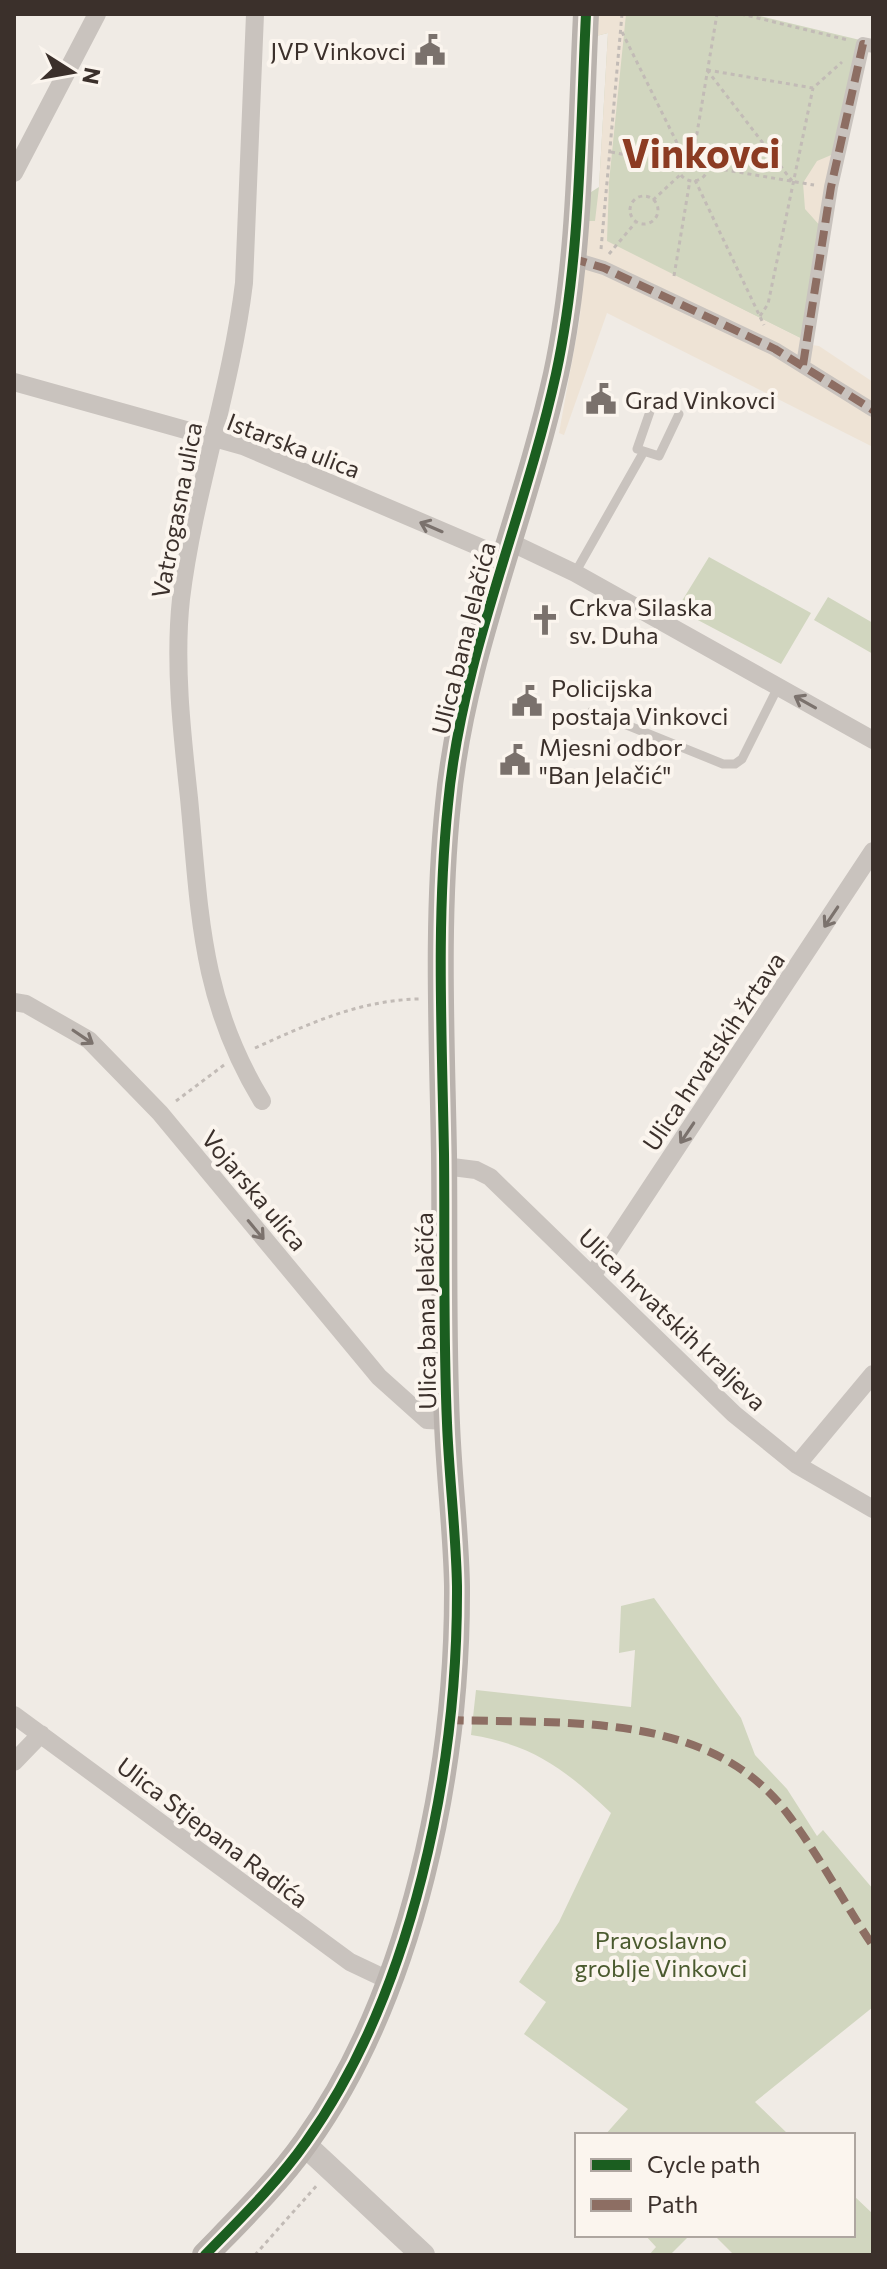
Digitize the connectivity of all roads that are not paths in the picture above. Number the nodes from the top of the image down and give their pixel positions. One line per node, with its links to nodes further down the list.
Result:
1 (97, 14): 5 (street)
2 (255, 14): 12 (street, Vatrogasna ulica)
3 (586, 14): 6 (main road, Ulica bana Jelačića)
4 (868, 45): 7 (street)
5 (14, 173)
6 (571, 258): 7 (street); 14 (main road, Ulica bana Jelačića)
7 (803, 365): 10 (street)
8 (14, 382): 12 (street, Istarska ulica)
9 (654, 400): 13 (lane)
10 (873, 410)
11 (679, 414): 13 (lane)
12 (213, 438): 14 (street, Istarska ulica, one-way to 12); 21 (street, Vatrogasna ulica)
13 (643, 453): 15 (lane)
14 (505, 549): 15 (street, Istarska ulica); 22 (main road, Ulica bana Jelačića)
15 (575, 573): 16 (street, Istarska ulica)
16 (778, 687): 17 (lane); 18 (street, Istarska ulica, one-way to 16)
17 (592, 711)
18 (873, 740)
19 (873, 851): 23 (street, Ulica hrvatskih žrtava, one-way to 23)
20 (14, 1002): 25 (street, Vojarska ulica, one-way to 25)
21 (262, 1101)
22 (444, 1166): 23 (street, Ulica hrvatskih kraljeva); 25 (main road, Ulica bana Jelačića)
23 (592, 1276): 26 (street, Ulica hrvatskih kraljeva)
24 (873, 1374): 26 (street)
25 (447, 1421): 31 (main road, Ulica bana Jelačića)
26 (797, 1465): 27 (street, Ulica hrvatskih kraljeva)
27 (873, 1509)
28 (14, 1715): 29 (street, Ulica Stjepana Radića)
29 (41, 1734): 30 (street); 31 (street, Ulica Stjepana Radića)
30 (14, 1762)
31 (388, 1980): 32 (main road, Ulica bana Jelačića)
32 (304, 2144): 33 (main road, Ulica bana Jelačića); 34 (street)
33 (205, 2255)
34 (423, 2255)

